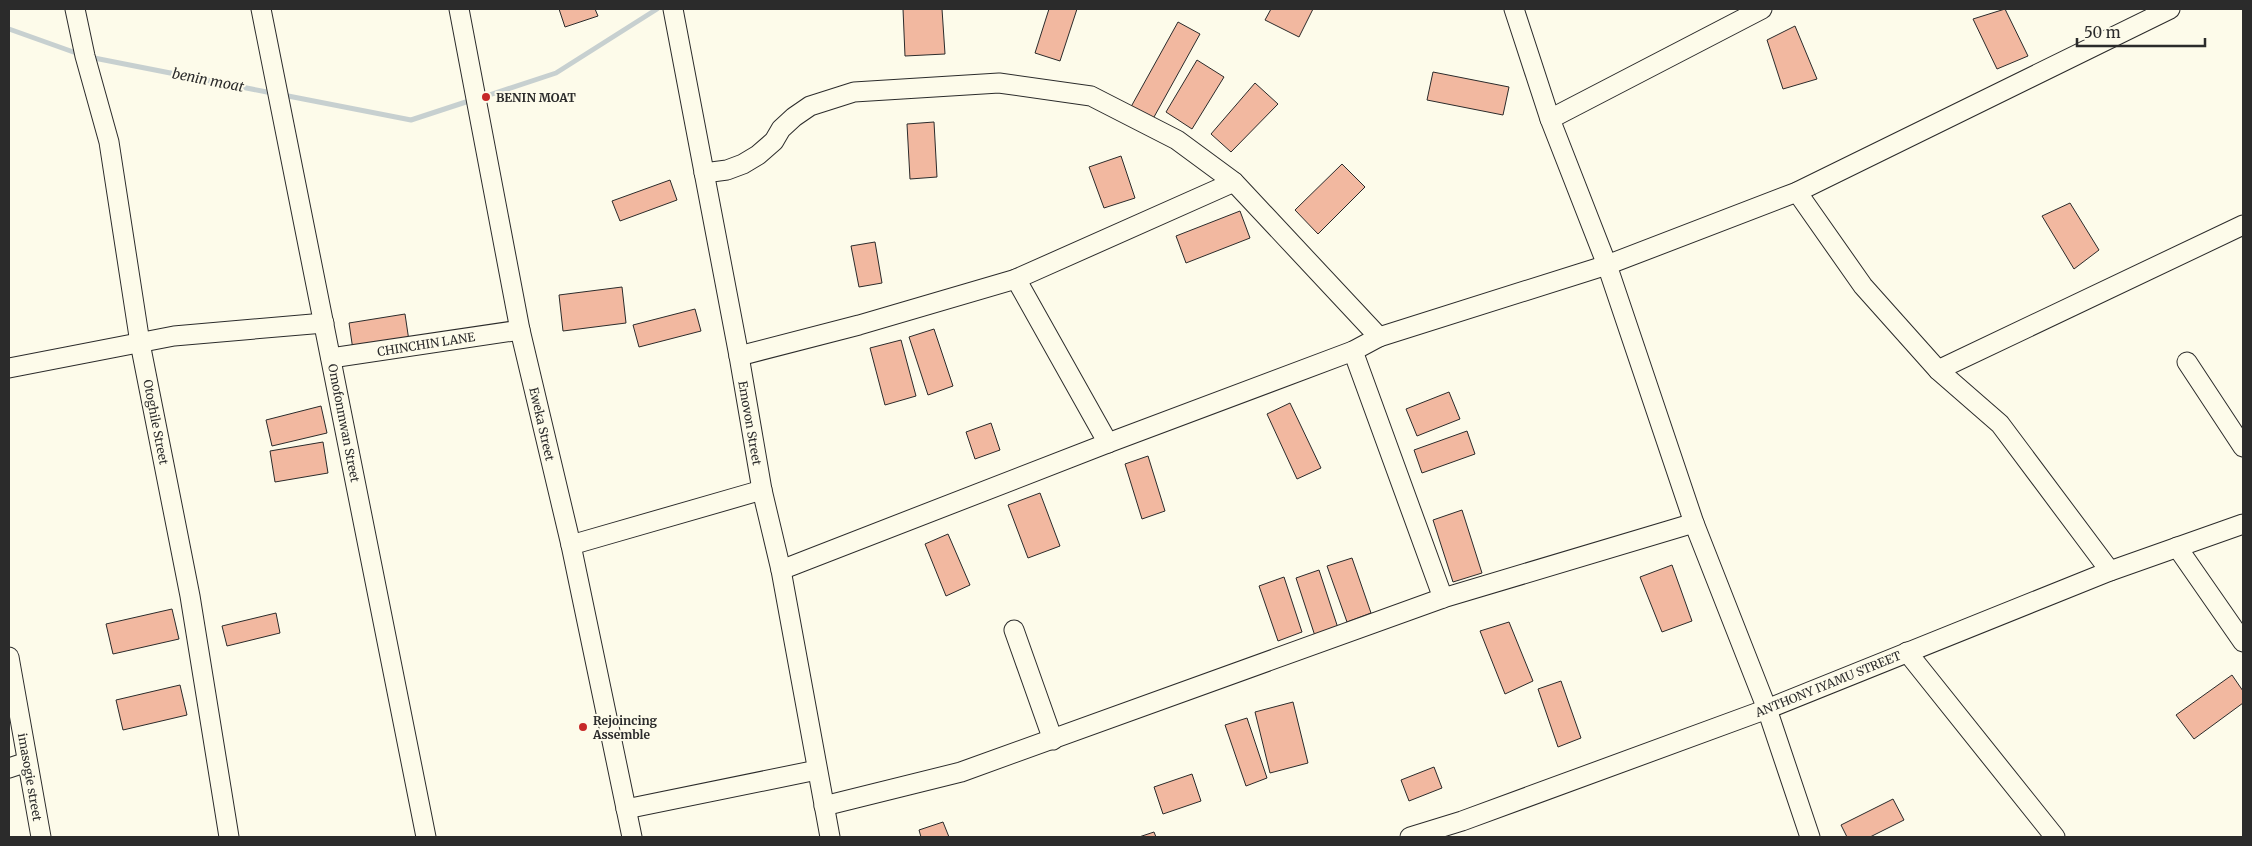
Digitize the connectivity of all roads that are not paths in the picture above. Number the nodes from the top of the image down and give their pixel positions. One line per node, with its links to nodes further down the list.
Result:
1 (75, 9): 18 (street, Otoghile Street)
2 (261, 9): 15 (street, Omofonmwan Street)
3 (459, 9): 16 (street, Eweka Street)
4 (673, 9): 9 (street, Emovon Street)
5 (1514, 9): 8 (street)
6 (1762, 9): 8 (street)
7 (2170, 9): 11 (street)
8 (1550, 120): 13 (street)
9 (704, 173): 10 (street); 20 (street, Emovon Street)
10 (1234, 182): 14 (street); 17 (street)
11 (1797, 192): 13 (street); 24 (street)
12 (2243, 225): 24 (street)
13 (1607, 265): 17 (street); 28 (street)
14 (1016, 279): 20 (street); 25 (street)
15 (324, 323): 18 (street); 21 (street, Omofonmwan Street)
16 (520, 330): 21 (street, CHINCHIN LANE); 30 (street, Eweka Street)
17 (1379, 337): 19 (street)
18 (140, 343): 23 (street); 47 (street, Otoghile Street)
19 (1353, 352): 25 (street); 34 (street)
20 (739, 356): 27 (street, Emovon Street)
21 (331, 358): 48 (street, Omofonmwan Street)
22 (2187, 362): 26 (street)
23 (9, 368)
24 (1938, 370): 33 (street)
25 (1108, 443): 32 (street)
26 (2243, 447)
27 (762, 490): 30 (street); 32 (street, Emovon Street)
28 (1694, 523): 34 (street); 39 (street)
29 (2243, 524): 31 (street, ANTHONY IYAMU STREET)
30 (571, 545): 45 (street, Eweka Street)
31 (2177, 547): 33 (street, ANTHONY IYAMU STREET); 36 (street)
32 (781, 570): 43 (street, Emovon Street)
33 (2110, 571): 37 (street, ANTHONY IYAMU STREET)
34 (1443, 598): 40 (street)
35 (1014, 630): 40 (street)
36 (2243, 642)
37 (1907, 652): 39 (street, ANTHONY IYAMU STREET); 53 (street)
38 (9, 657): 41 (street, imasogie street)
39 (1767, 709): 51 (street, ANTHONY IYAMU STREET); 52 (street)
40 (1053, 740): 44 (street)
41 (27, 762): 42 (street); 46 (street, imasogie street)
42 (9, 768)
43 (817, 770): 44 (street, Emovon Street); 45 (street)
44 (824, 806): 50 (street, Emovon Street)
45 (626, 809): 49 (street, Eweka Street)
46 (41, 837)
47 (230, 837)
48 (426, 837)
49 (632, 837)
50 (830, 837)
51 (1410, 837)
52 (1810, 837)
53 (2055, 837)

